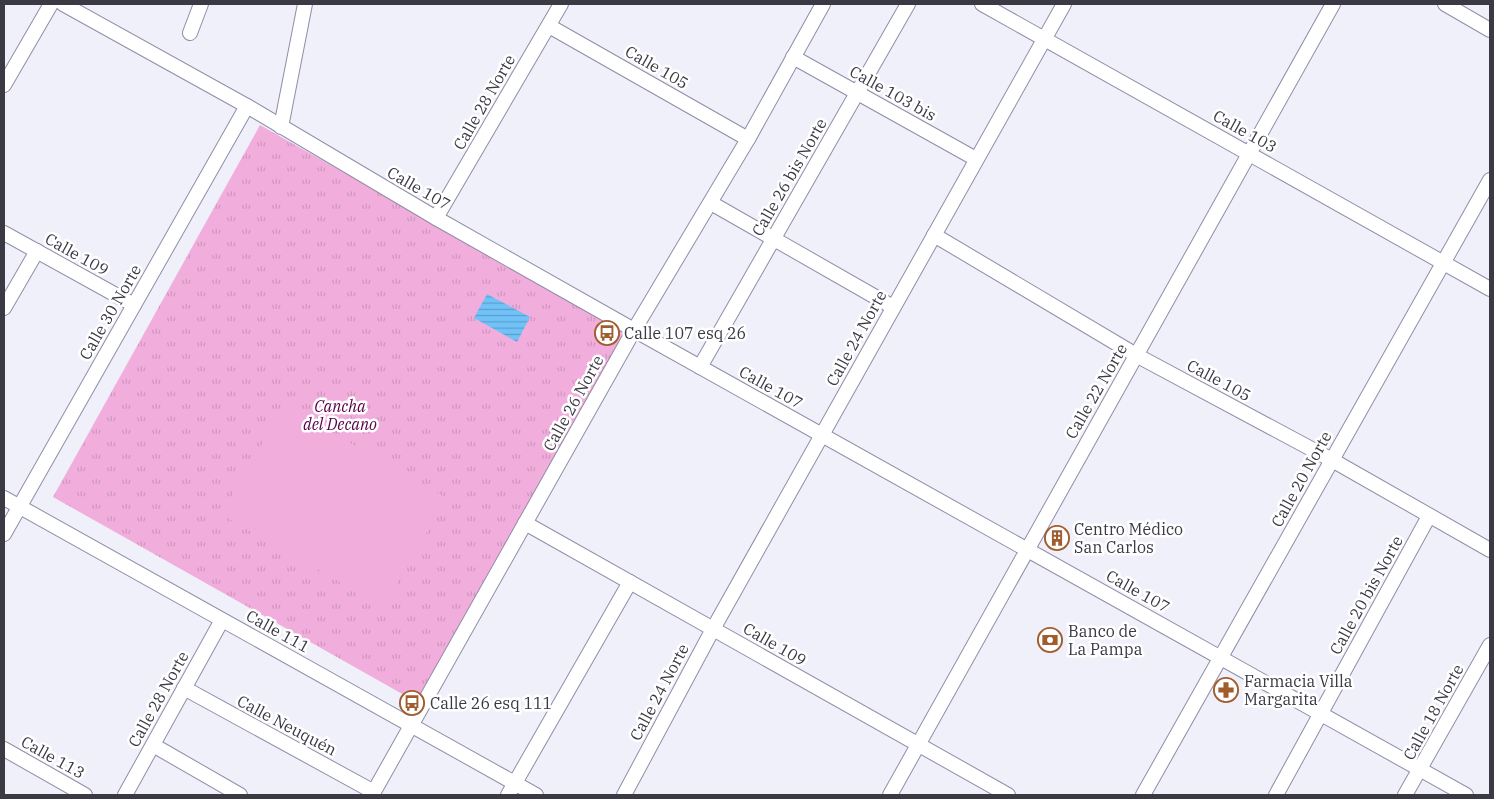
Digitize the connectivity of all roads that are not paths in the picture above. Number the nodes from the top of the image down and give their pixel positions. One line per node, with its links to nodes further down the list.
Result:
1 (51, 4): 17 (street)
2 (62, 4): 19 (street, Calle 107)
3 (201, 4): 14 (street)
4 (305, 4): 20 (street)
5 (561, 4): 12 (street, Calle 28 Norte)
6 (823, 4): 16 (street, Calle 26 Norte)
7 (908, 4): 18 (street, Calle 26 bis Norte)
8 (982, 4): 15 (street, Calle 103)
9 (1064, 4): 15 (street, Calle 24 Norte)
10 (1334, 4): 22 (street, Calle 22 Norte)
11 (1445, 4): 13 (street)
12 (549, 26): 21 (street, Calle 105); 26 (street, Calle 28 Norte)
13 (1490, 30)
14 (190, 33)
15 (1044, 38): 22 (street, Calle 103); 23 (street, Calle 24 Norte)
16 (793, 57): 18 (street, Calle 103 bis); 21 (street, Calle 26 Norte)
17 (4, 84)
18 (858, 93): 23 (street, Calle 103 bis); 29 (street, Calle 26 bis Norte)
19 (247, 106): 20 (street, Calle 107); 33 (street, Calle 30 Norte)
20 (281, 127): 26 (street, Calle 107)
21 (748, 139): 25 (street, Calle 26 Norte)
22 (1250, 155): 31 (street, Calle 103); 37 (street, Calle 22 Norte)
23 (976, 159): 28 (street, Calle 24 Norte)
24 (1490, 180): 31 (street, Calle 20 Norte)
25 (711, 203): 29 (street); 36 (street, Calle 26 Norte)
26 (436, 218): 36 (street, Calle 107)
27 (4, 233): 30 (street, Calle 109)
28 (934, 235): 34 (street, Calle 24 Norte); 37 (street, Calle 105)
29 (774, 238): 34 (street); 38 (street, Calle 26 bis Norte)
30 (37, 251): 33 (street, Calle 109); 35 (street)
31 (1444, 263): 32 (street, Calle 103); 40 (street, Calle 20 Norte)
32 (1490, 289)
33 (134, 305): 42 (street, Calle 30 Norte)
34 (893, 306): 39 (street, Calle 24 Norte)
35 (4, 308)
36 (634, 330): 38 (street, Calle 107); 44 (street, Calle 26 Norte)
37 (1136, 355): 40 (street, Calle 105); 46 (street, Calle 22 Norte)
38 (700, 368): 39 (street, Calle 107)
39 (821, 435): 46 (street, Calle 107); 50 (street, Calle 24 Norte)
40 (1332, 460): 43 (street, Calle 105); 52 (street, Calle 20 Norte)
41 (4, 498): 42 (street, Calle 111)
42 (20, 507): 45 (street, Calle 30 Norte); 49 (street, Calle 111)
43 (1429, 516): 47 (street, Calle 105); 54 (street, Calle 20 bis Norte)
44 (525, 523): 48 (street, Calle 109); 55 (street, Calle 26 Norte)
45 (4, 534)
46 (1027, 548): 52 (street, Calle 107); 57 (street, Calle 22 Norte)
47 (1490, 550)
48 (630, 582): 50 (street, Calle 109); 60 (street)
49 (222, 620): 53 (street, Calle 28 Norte); 55 (street, Calle 111)
50 (713, 629): 57 (street, Calle 109); 66 (street, Calle 24 Norte)
51 (1490, 645): 59 (street, Calle 18 Norte)
52 (1222, 658): 54 (street, Calle 107); 69 (street, Calle 20 Norte)
53 (184, 688): 56 (street, Calle 28 Norte); 61 (street, Calle Neuquén)
54 (1321, 714): 59 (street, Calle 107); 70 (street, Calle 20 bis Norte)
55 (411, 726): 60 (street, Calle 111); 61 (street, Calle 26 Norte)
56 (152, 745): 63 (street, Calle 28 Norte); 64 (street)
57 (918, 746): 67 (street, Calle 22 Norte); 68 (street, Calle 109)
58 (5, 754): 62 (street, Calle 113)
59 (1420, 770): 71 (street, Calle 18 Norte); 72 (street, Calle 107)
60 (512, 789): 65 (street, Calle 111)
61 (373, 793)
62 (86, 795)
63 (124, 795)
64 (240, 795)
65 (536, 795)
66 (624, 795)
67 (890, 795)
68 (1008, 795)
69 (1142, 795)
70 (1276, 795)
71 (1405, 795)
72 (1466, 795)

